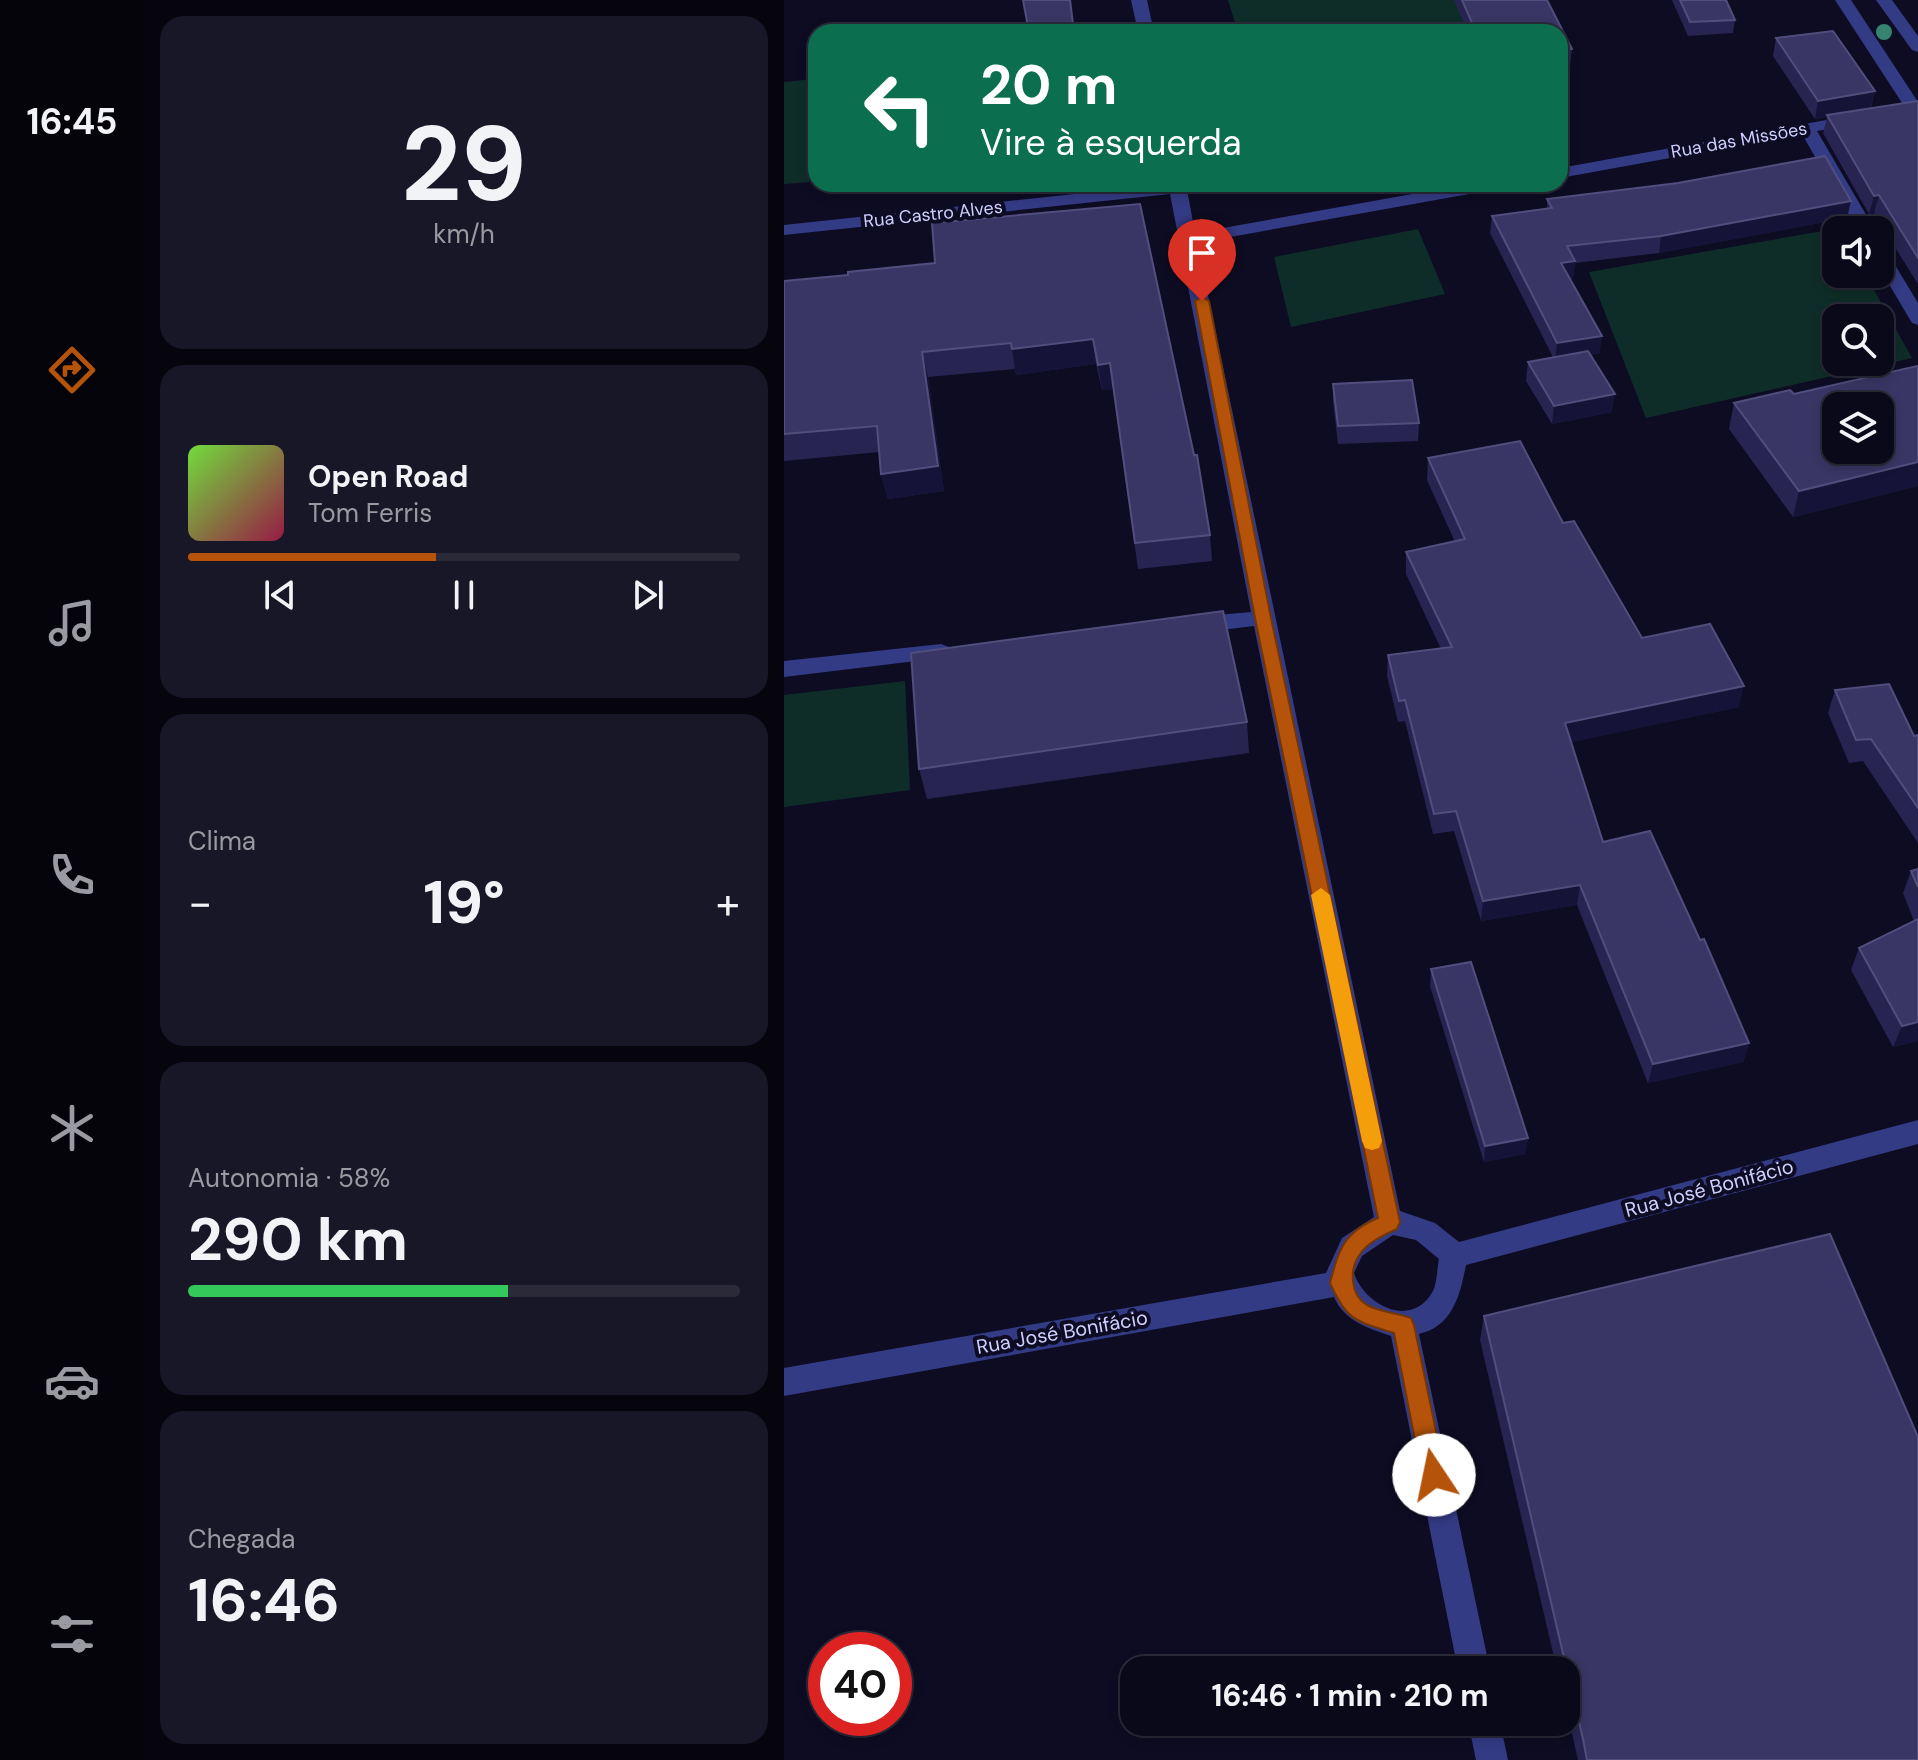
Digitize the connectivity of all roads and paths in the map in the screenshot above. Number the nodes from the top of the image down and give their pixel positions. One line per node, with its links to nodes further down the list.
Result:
1 (1139, 0): 4 (street)
2 (1843, 0): 3 (street)
3 (1874, 9): 5 (street); 6 (street)
4 (1144, 24)
5 (1918, 47)
6 (1916, 108): 7 (street, Rua das Missões)
7 (1807, 128): 8 (street, Rua das Missões); 12 (street)
8 (1568, 172)
9 (1123, 192): 13 (street, Rua Castro Alves)
10 (1178, 192): 14 (street)
11 (1452, 192): 14 (street)
12 (1858, 216)
13 (784, 230)
14 (1190, 239): 17 (street)
15 (1894, 278): 16 (street)
16 (1918, 319)
17 (1263, 618): 18 (street); 22 (street)
18 (1170, 628)
19 (969, 649): 20 (street)
20 (784, 669)
21 (1918, 1132): 23 (street, Rua José Bonifácio)
22 (1389, 1222): 23 (street); 24 (street)
23 (1454, 1256): 25 (street)
24 (1341, 1283): 25 (street); 26 (street, Rua José Bonifácio)
25 (1403, 1325): 27 (street)
26 (784, 1382)
27 (1471, 1656)
28 (1487, 1736): 29 (street)
29 (1492, 1760)

